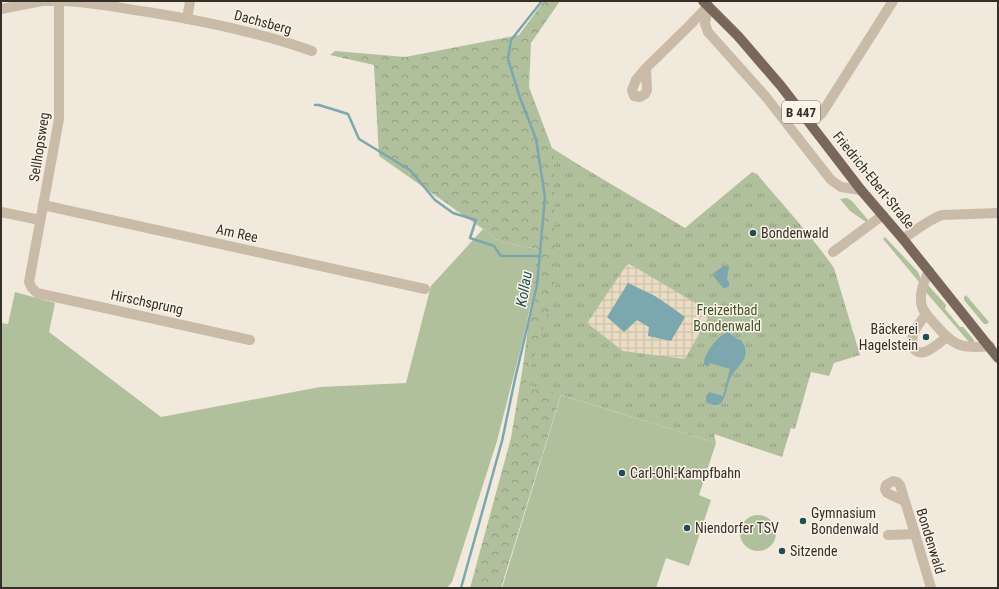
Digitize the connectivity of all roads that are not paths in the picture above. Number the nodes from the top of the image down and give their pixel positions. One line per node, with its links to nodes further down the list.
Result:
1 (55, 1): 7 (street)
2 (59, 1): 13 (street, Sellhopsweg)
3 (63, 1): 8 (street, Dachsberg)
4 (190, 1): 8 (street)
5 (893, 1): 11 (street)
6 (705, 3): 10 (street); 11 (main road, Friedrich-Ebert-Straße / B 447); 12 (street)
7 (1, 10)
8 (187, 19): 9 (street, Dachsberg)
9 (312, 51)
10 (646, 68)
11 (811, 124): 12 (main road, Friedrich-Ebert-Straße / B 447)
12 (861, 190): 16 (main road, Friedrich-Ebert-Straße / B 447)
13 (43, 205): 17 (street, Sellhopsweg); 21 (street, Am Ree)
14 (1, 212): 17 (street)
15 (998, 213): 18 (street)
16 (882, 215): 18 (main road, Friedrich-Ebert-Straße / B 447); 19 (street)
17 (40, 220): 22 (street, Sellhopsweg)
18 (903, 239): 20 (main road, Friedrich-Ebert-Straße / B 447)
19 (833, 252)
20 (929, 271): 23 (street); 26 (main road, Friedrich-Ebert-Straße / B 447)
21 (425, 289)
22 (37, 293): 25 (street, Hirschsprung)
23 (926, 314): 24 (street); 24 (street)
24 (947, 337): 26 (street)
25 (250, 340)
26 (990, 346): 27 (main road, Friedrich-Ebert-Straße / B 447)
27 (998, 358)
28 (904, 502): 29 (street, Bondenwald)
29 (915, 534): 30 (street); 31 (street, Bondenwald)
30 (888, 535)
31 (931, 588)

